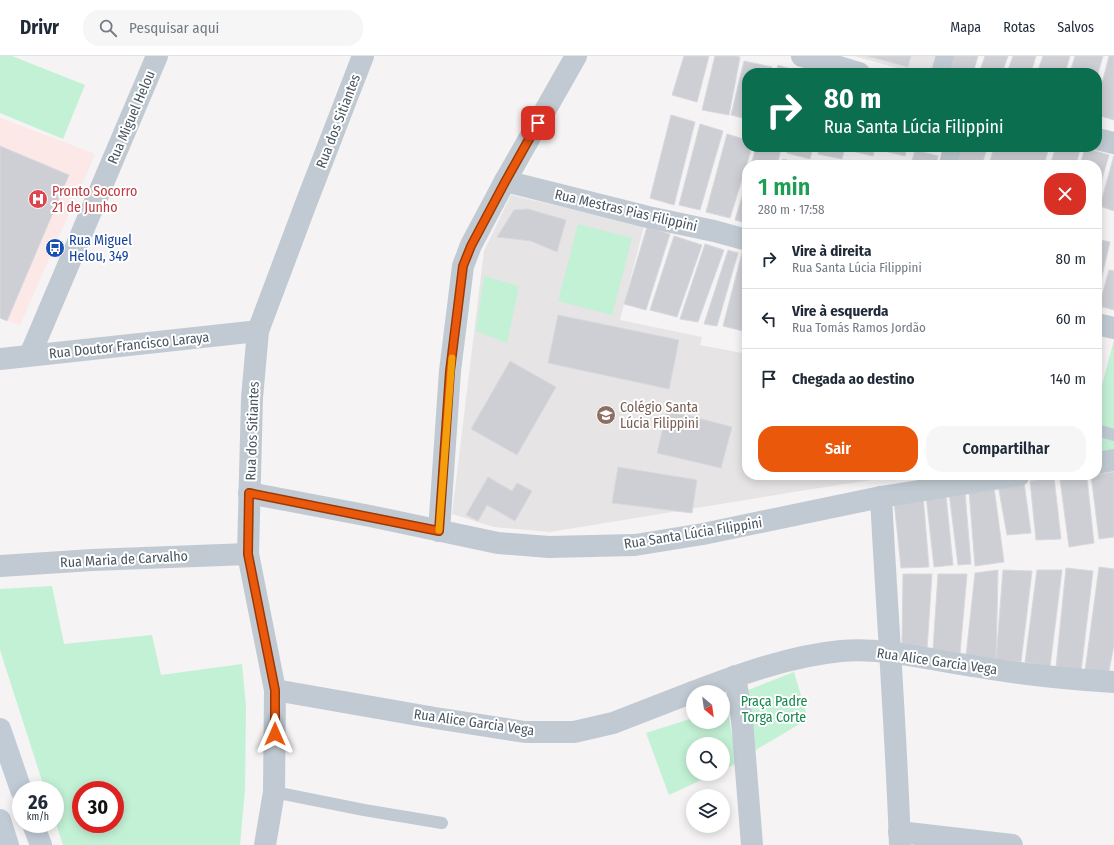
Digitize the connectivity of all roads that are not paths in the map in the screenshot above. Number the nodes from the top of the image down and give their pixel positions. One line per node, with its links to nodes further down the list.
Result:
1 (157, 56): 15 (street, Rua Miguel Helou)
2 (363, 56): 14 (street, Rua dos Sitiantes)
3 (576, 56): 10 (street)
4 (802, 56): 6 (street)
5 (945, 56): 7 (street)
6 (842, 68)
7 (941, 68)
8 (1102, 140): 9 (street)
9 (1114, 143)
10 (505, 182): 11 (street, Rua Mestras Pias Filippini); 24 (street)
11 (742, 239)
12 (1102, 325): 13 (street)
13 (1114, 328)
14 (258, 331): 15 (street, Rua Doutor Francisco Laraya); 22 (street, Rua dos Sitiantes)
15 (30, 356): 16 (street, Rua Doutor Francisco Laraya)
16 (0, 359)
17 (1102, 431): 18 (lane)
18 (1114, 435)
19 (1114, 460): 20 (street)
20 (1102, 462)
21 (988, 480): 23 (street, Rua Santa Lúcia Filippini)
22 (249, 493): 24 (street, Rua Santa Lúcia Filippini); 25 (street, Rua dos Sitiantes)
23 (881, 497): 24 (street, Rua Santa Lúcia Filippini); 27 (street)
24 (439, 531)
25 (248, 554): 26 (street, Rua Maria de Carvalho); 31 (street, Rua dos Sitiantes)
26 (0, 566)
27 (889, 651): 28 (street, Rua Alice Garcia Vega); 29 (street, Rua Alice Garcia Vega); 40 (street)
28 (735, 676): 30 (street, Rua Alice Garcia Vega); 44 (street)
29 (1114, 682)
30 (711, 685)
31 (275, 690): 32 (street, Rua Alice Garcia Vega); 36 (street, Rua dos Sitiantes)
32 (686, 695)
33 (0, 729): 34 (main road)
34 (6, 757): 35 (main road)
35 (17, 781)
36 (274, 792): 38 (lane); 43 (street, Rua dos Sitiantes)
37 (0, 820): 41 (main road)
38 (442, 823)
39 (36, 833): 42 (main road)
40 (900, 838): 45 (street)
41 (8, 845)
42 (40, 845)
43 (266, 845)
44 (752, 845)
45 (1012, 845)

